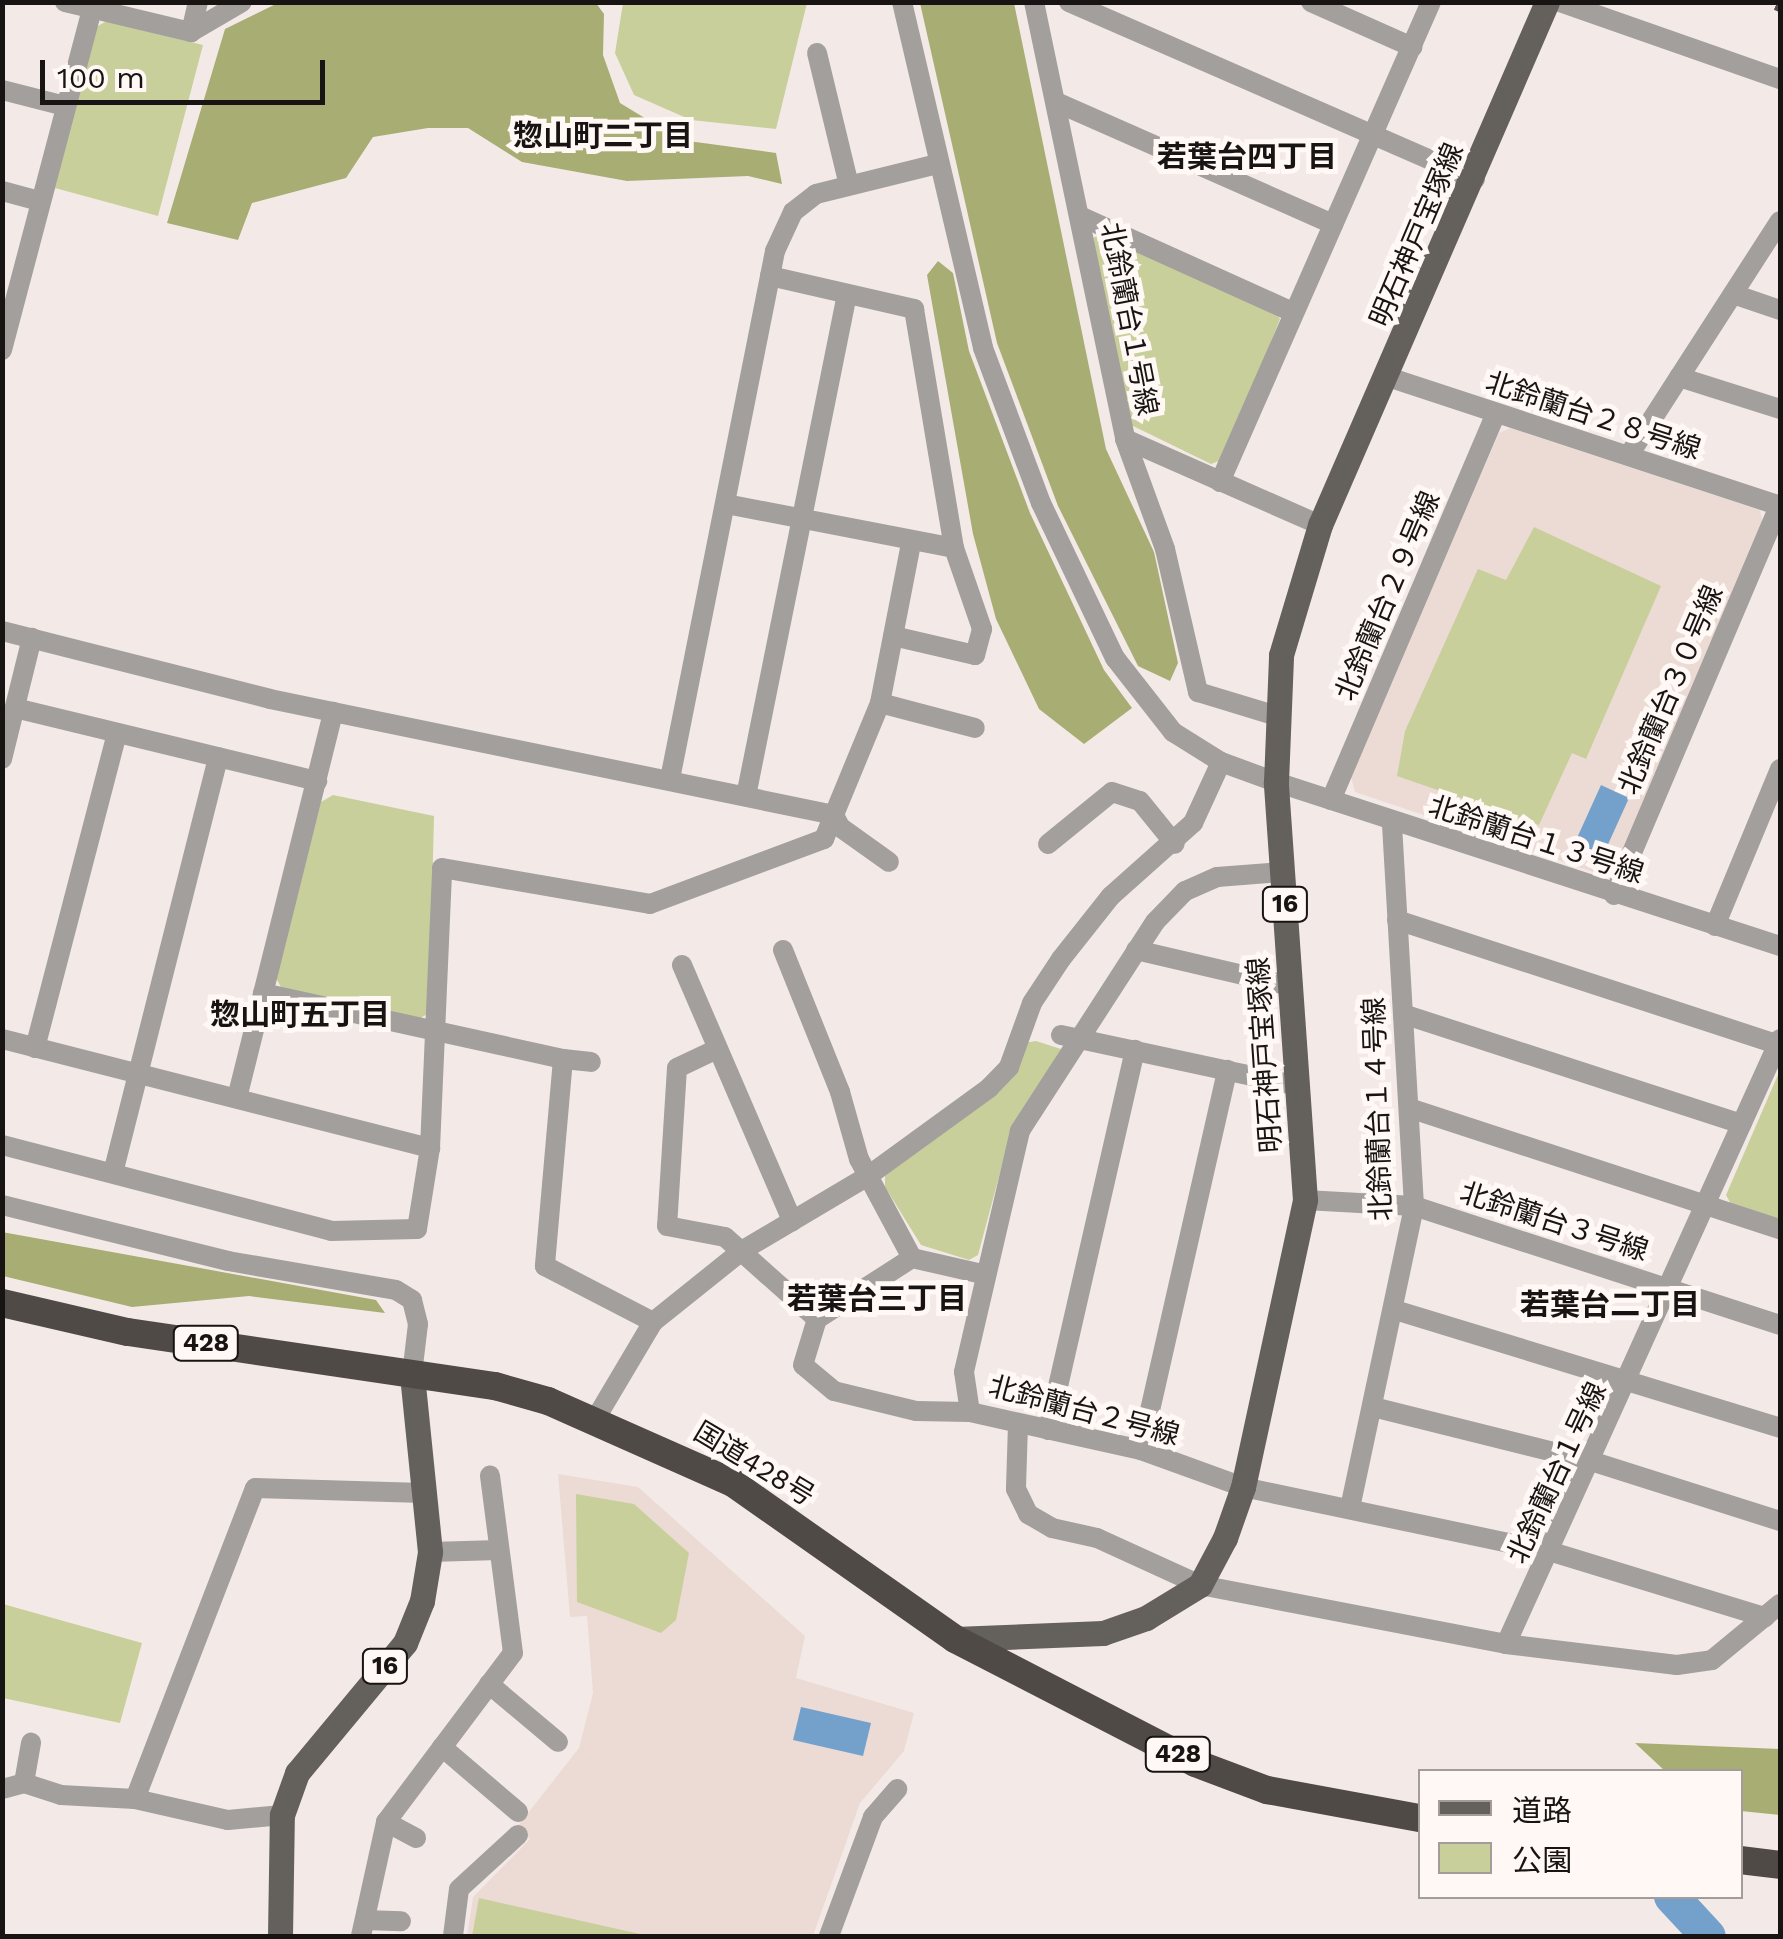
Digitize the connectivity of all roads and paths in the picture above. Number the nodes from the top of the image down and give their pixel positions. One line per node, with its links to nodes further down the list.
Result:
1 (65, 2): 11 (street)
2 (198, 2): 12 (street)
3 (242, 2): 12 (street)
4 (902, 2): 20 (street, 北鈴蘭台１３号線)
5 (1034, 2): 17 (street, 北鈴蘭台１号線)
6 (1069, 2): 19 (street)
7 (1310, 2): 13 (street)
8 (1432, 2): 13 (street)
9 (1547, 2): 21 (main road, 明石神戸宝塚線 / 16)
10 (1560, 2): 15 (street)
11 (93, 6): 12 (street); 18 (street)
12 (191, 32)
13 (1412, 46): 19 (street)
14 (818, 53): 22 (street)
15 (1780, 79)
16 (2, 90): 18 (street)
17 (1056, 102): 25 (street, 北鈴蘭台１号線); 27 (street)
18 (66, 106): 24 (street)
19 (1373, 136): 21 (street); 27 (street)
20 (937, 164): 22 (street); 58 (street, 北鈴蘭台１３号線)
21 (1474, 179): 34 (main road, 明石神戸宝塚線 / 16)
22 (848, 181): 28 (street)
23 (2, 192): 24 (street)
24 (40, 201): 33 (street)
25 (1080, 216): 32 (street); 38 (street, 北鈴蘭台１号線)
26 (1780, 220): 30 (street)
27 (1333, 224): 32 (street)
28 (770, 276): 29 (street); 41 (street)
29 (847, 294): 43 (street); 46 (street)
30 (1733, 294): 31 (street); 35 (street)
31 (1780, 310)
32 (1293, 312): 40 (street)
33 (2, 350)
34 (1388, 377): 37 (street, 北鈴蘭台２８号線); 44 (main road, 明石神戸宝塚線 / 16)
35 (1679, 377): 36 (street); 39 (street)
36 (1780, 410)
37 (1496, 414): 39 (street, 北鈴蘭台２８号線); 64 (street, 北鈴蘭台２９号線)
38 (1125, 439): 40 (street, 北鈴蘭台１号線); 53 (street)
39 (1629, 455): 42 (street, 北鈴蘭台２８号線)
40 (1220, 482): 44 (street, 北鈴蘭台１号線)
41 (726, 504): 43 (street); 60 (street)
42 (1780, 506): 71 (street, 北鈴蘭台３０号線)
43 (802, 519): 45 (street); 63 (street)
44 (1320, 524): 53 (main road, 明石神戸宝塚線 / 16)
45 (910, 543): 46 (street); 48 (street)
46 (954, 548): 48 (street)
47 (2, 630): 49 (street)
48 (893, 636): 50 (street)
49 (32, 638): 51 (street); 52 (street)
50 (880, 703): 54 (street); 65 (street)
51 (15, 708): 55 (street); 57 (street)
52 (333, 712): 60 (street); 61 (street)
53 (1276, 716): 62 (main road, 明石神戸宝塚線 / 16)
54 (976, 728)
55 (117, 733): 56 (street); 85 (street)
56 (218, 758): 61 (street); 91 (street)
57 (2, 759)
58 (1221, 762): 62 (street, 北鈴蘭台１３号線); 68 (street)
59 (1780, 770): 73 (street)
60 (670, 779): 63 (street)
61 (316, 781): 79 (street)
62 (1276, 782): 64 (street, 北鈴蘭台１３号線); 70 (main road, 明石神戸宝塚線 / 16)
63 (746, 796): 65 (street)
64 (1330, 800): 66 (street, 北鈴蘭台１３号線)
65 (834, 815): 69 (street); 81 (street)
66 (1392, 822): 71 (street, 北鈴蘭台１３号線); 72 (street, 北鈴蘭台１４号線)
67 (1048, 844): 68 (street)
68 (1176, 844): 82 (street)
69 (889, 862)
70 (1283, 872): 76 (street, 北鈴蘭台２号線); 78 (main road, 明石神戸宝塚線 / 16)
71 (1614, 895): 73 (street, 北鈴蘭台１３号線)
72 (1397, 920): 80 (street, 北鈴蘭台１４号線); 84 (street)
73 (1715, 926): 74 (street, 北鈴蘭台１３号線)
74 (1780, 946)
75 (782, 950): 99 (street)
76 (1136, 950): 78 (street); 82 (street, 北鈴蘭台２号線)
77 (682, 965): 86 (street)
78 (1291, 986): 92 (main road, 明石神戸宝塚線 / 16)
79 (264, 993): 81 (street); 93 (street)
80 (1403, 1014): 94 (street, 北鈴蘭台１４号線); 95 (street)
81 (435, 1032): 88 (street); 97 (street)
82 (1051, 1033): 87 (street); 99 (street); 108 (street, 北鈴蘭台２号線)
83 (2, 1040): 85 (street)
84 (1780, 1042): 95 (street, 北鈴蘭台１号線)
85 (35, 1048): 91 (street)
86 (716, 1049): 104 (street); 106 (street)
87 (1134, 1050): 90 (street); 122 (street)
88 (563, 1058): 89 (street); 113 (street)
89 (591, 1062)
90 (1227, 1070): 92 (street); 123 (street)
91 (138, 1074): 93 (street); 98 (street)
92 (1299, 1086): 100 (main road, 明石神戸宝塚線 / 16)
93 (237, 1098): 97 (street)
94 (1408, 1108): 101 (street); 103 (street, 北鈴蘭台１４号線)
95 (1742, 1124): 101 (street, 北鈴蘭台１号線)
96 (2, 1144): 98 (street)
97 (430, 1148): 98 (street)
98 (112, 1173)
99 (868, 1176): 104 (street); 107 (street)
100 (1304, 1200): 103 (street, 北鈴蘭台３号線); 126 (main road, 明石神戸宝塚線 / 16)
101 (1706, 1205): 105 (street); 109 (street, 北鈴蘭台１号線)
102 (2, 1206): 115 (street)
103 (1414, 1206): 109 (street, 北鈴蘭台３号線); 111 (street, 北鈴蘭台１４号線)
104 (792, 1221): 106 (street)
105 (1780, 1229)
106 (743, 1250): 112 (street); 113 (street)
107 (912, 1258): 108 (street); 112 (street)
108 (982, 1274): 118 (street, 北鈴蘭台２号線)
109 (1671, 1289): 114 (street, 北鈴蘭台３号線); 116 (street, 北鈴蘭台１号線)
110 (2, 1303): 115 (highway, 国道428号 / 428)
111 (1395, 1310): 116 (street); 117 (street, 北鈴蘭台１４号線)
112 (817, 1319): 118 (street)
113 (653, 1322): 119 (street)
114 (1780, 1325)
115 (412, 1374): 119 (highway, 国道428号 / 428); 127 (main road, 16)
116 (1630, 1379): 121 (street); 124 (street, 北鈴蘭台１号線)
117 (1373, 1407): 124 (street); 128 (street, 北鈴蘭台１４号線)
118 (970, 1412): 120 (street, 北鈴蘭台２号線)
119 (596, 1418): 135 (highway, 国道428号 / 428)
120 (1018, 1424): 122 (street, 北鈴蘭台２号線); 133 (street)
121 (1780, 1428)
122 (1048, 1430): 123 (street, 北鈴蘭台２号線)
123 (1141, 1450): 126 (street, 北鈴蘭台２号線)
124 (1594, 1462): 129 (street); 132 (street, 北鈴蘭台１号線)
125 (490, 1475): 130 (street)
126 (1243, 1487): 128 (street, 北鈴蘭台２号線); 133 (main road, 明石神戸宝塚線 / 16)
127 (423, 1493): 131 (main road, 16); 144 (street)
128 (1350, 1508): 132 (street, 北鈴蘭台２号線)
129 (1780, 1521)
130 (500, 1550): 131 (street); 137 (street)
131 (430, 1552): 146 (main road, 16)
132 (1552, 1552): 134 (street, 北鈴蘭台２号線); 136 (street, 北鈴蘭台１号線)
133 (1200, 1584): 135 (main road); 136 (street)
134 (1773, 1611): 136 (street)
135 (955, 1639): 147 (highway, 国道428号 / 428)
136 (1506, 1644)
137 (489, 1684): 138 (street); 140 (street)
138 (558, 1742)
139 (32, 1743): 141 (street)
140 (442, 1747): 145 (street); 148 (street)
141 (24, 1784): 142 (street); 144 (street)
142 (2, 1789)
143 (897, 1790): 157 (street)
144 (135, 1799): 146 (street)
145 (518, 1812)
146 (282, 1815): 155 (main road, 16)
147 (1418, 1818)
148 (386, 1822): 150 (street); 154 (street)
149 (518, 1834): 156 (street)
150 (416, 1838)
151 (1743, 1860): 152 (highway)
152 (1780, 1865)
153 (401, 1922): 154 (street)
154 (363, 1928)
155 (280, 1936)
156 (454, 1936)
157 (829, 1936)

